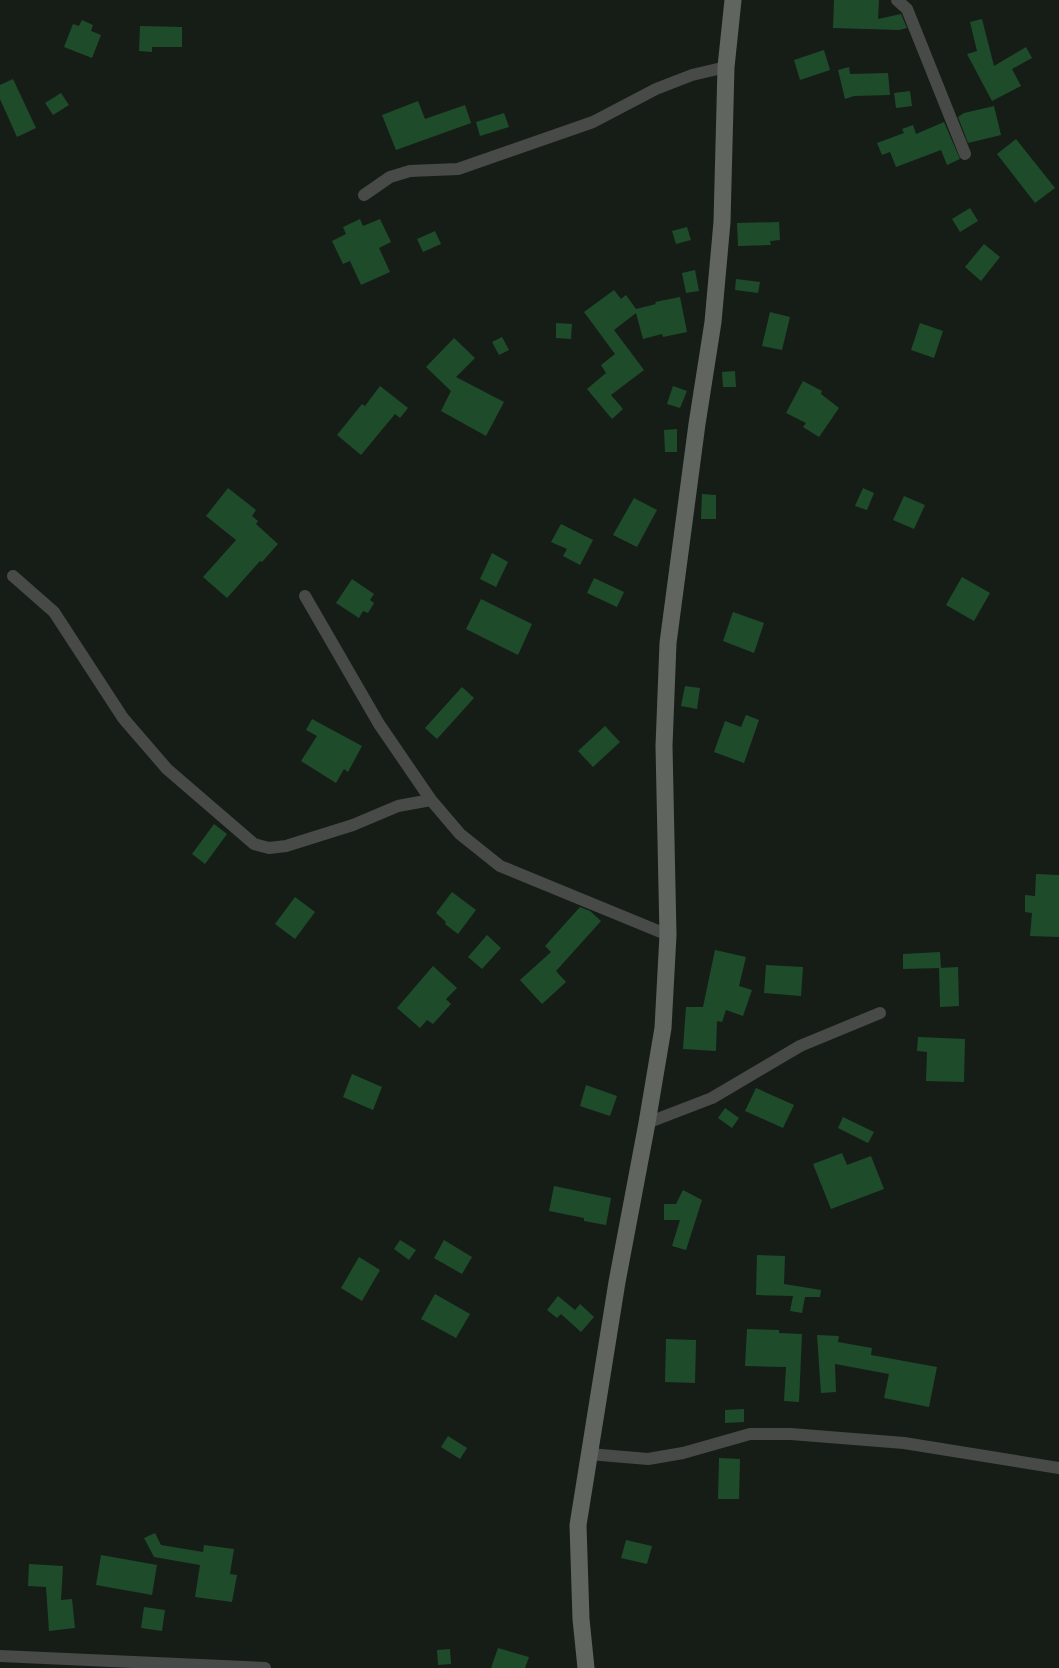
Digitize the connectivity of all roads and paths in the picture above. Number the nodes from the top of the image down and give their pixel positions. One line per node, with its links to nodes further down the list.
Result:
1 (734, 0): 3 (main road)
2 (897, 0): 4 (street)
3 (726, 67): 5 (street); 9 (main road)
4 (965, 154)
5 (364, 195)
6 (13, 576): 8 (street)
7 (306, 596): 8 (street)
8 (431, 800): 9 (street)
9 (668, 935): 11 (main road)
10 (880, 1012): 11 (street)
11 (647, 1123): 12 (main road)
12 (589, 1454): 13 (street); 16 (main road)
13 (1059, 1468)
14 (0, 1656): 15 (street)
15 (265, 1668)
16 (586, 1668)

